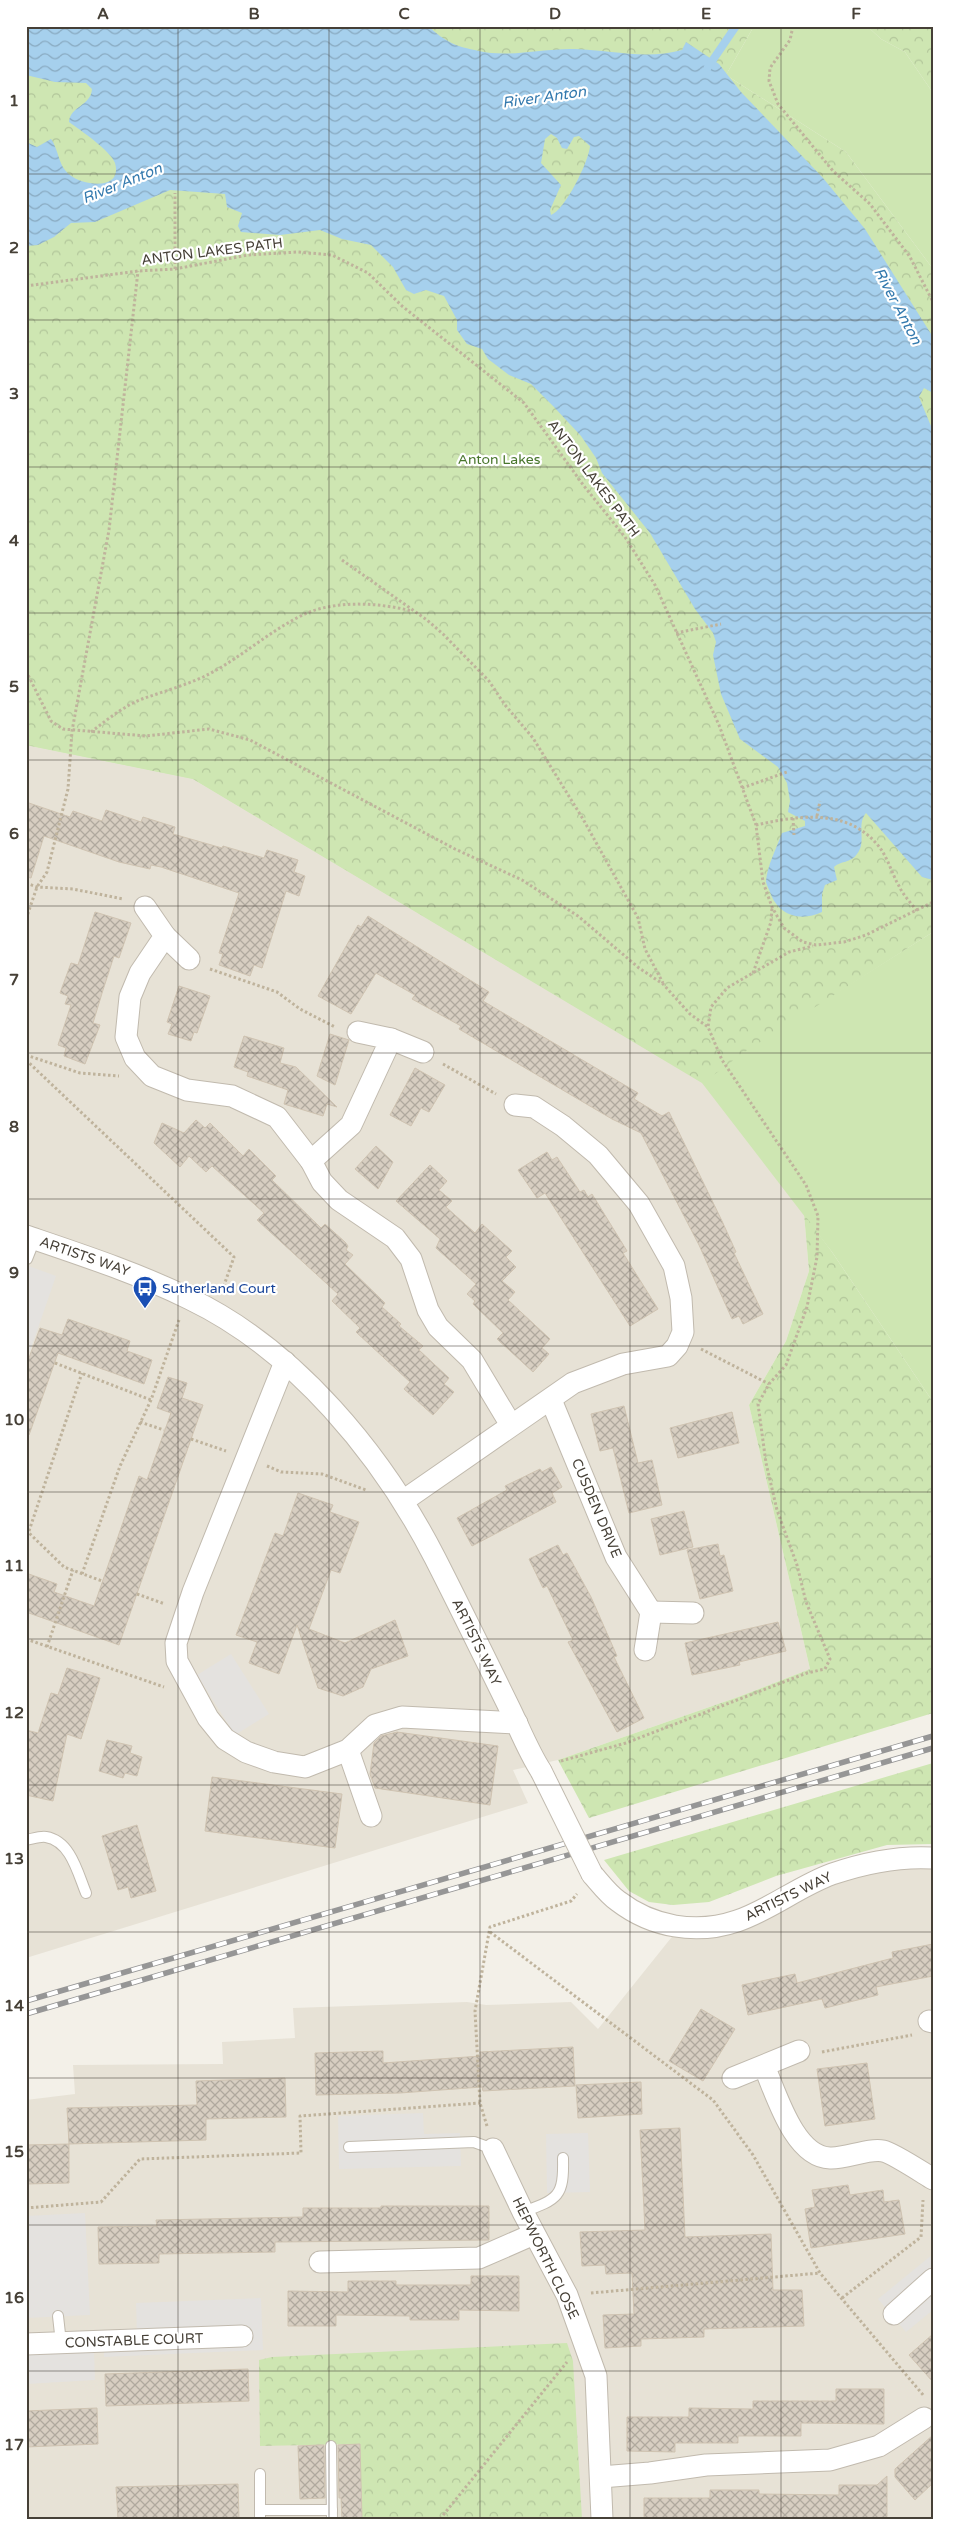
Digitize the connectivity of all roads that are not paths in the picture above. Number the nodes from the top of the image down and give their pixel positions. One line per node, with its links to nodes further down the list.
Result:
1 (145, 906): 2 (street)
2 (165, 936): 3 (street); 8 (street)
3 (189, 960)
4 (358, 1032): 5 (street)
5 (391, 1039): 6 (street); 8 (street)
6 (423, 1052)
7 (515, 1106): 12 (street)
8 (312, 1161): 13 (street)
9 (30, 1238): 10 (lane); 11 (street, ARTISTS WAY)
10 (28, 1259)
11 (286, 1362): 14 (street, ARTISTS WAY); 19 (street)
12 (551, 1400): 13 (street); 15 (street, CUSDEN DRIVE)
13 (512, 1425): 14 (street)
14 (403, 1501): 18 (street, ARTISTS WAY)
15 (651, 1612): 16 (street); 17 (street)
16 (693, 1613)
17 (645, 1650)
18 (517, 1723): 19 (street); 22 (street, ARTISTS WAY, bridge)
19 (348, 1750): 20 (street)
20 (371, 1816)
21 (26, 1840): 23 (lane)
22 (933, 1858)
23 (86, 1893)
24 (799, 2051): 25 (street)
25 (764, 2066): 26 (street); 30 (street)
26 (733, 2078)
27 (349, 2148): 28 (lane)
28 (493, 2149): 31 (street, HEPWORTH CLOSE)
29 (563, 2158): 31 (lane)
30 (929, 2177)
31 (523, 2212): 32 (street, HEPWORTH CLOSE)
32 (534, 2234): 33 (street); 43 (street, HEPWORTH CLOSE)
33 (320, 2262)
34 (933, 2279): 35 (street)
35 (894, 2314)
36 (58, 2316): 38 (lane)
37 (242, 2336): 38 (street, CONSTABLE COURT)
38 (60, 2343): 39 (street, CONSTABLE COURT)
39 (26, 2344)
40 (925, 2408): 43 (street)
41 (331, 2446): 45 (lane)
42 (260, 2474): 44 (lane)
43 (600, 2477): 46 (street, HEPWORTH CLOSE)
44 (260, 2514): 45 (lane)
45 (332, 2514)
46 (602, 2519)

